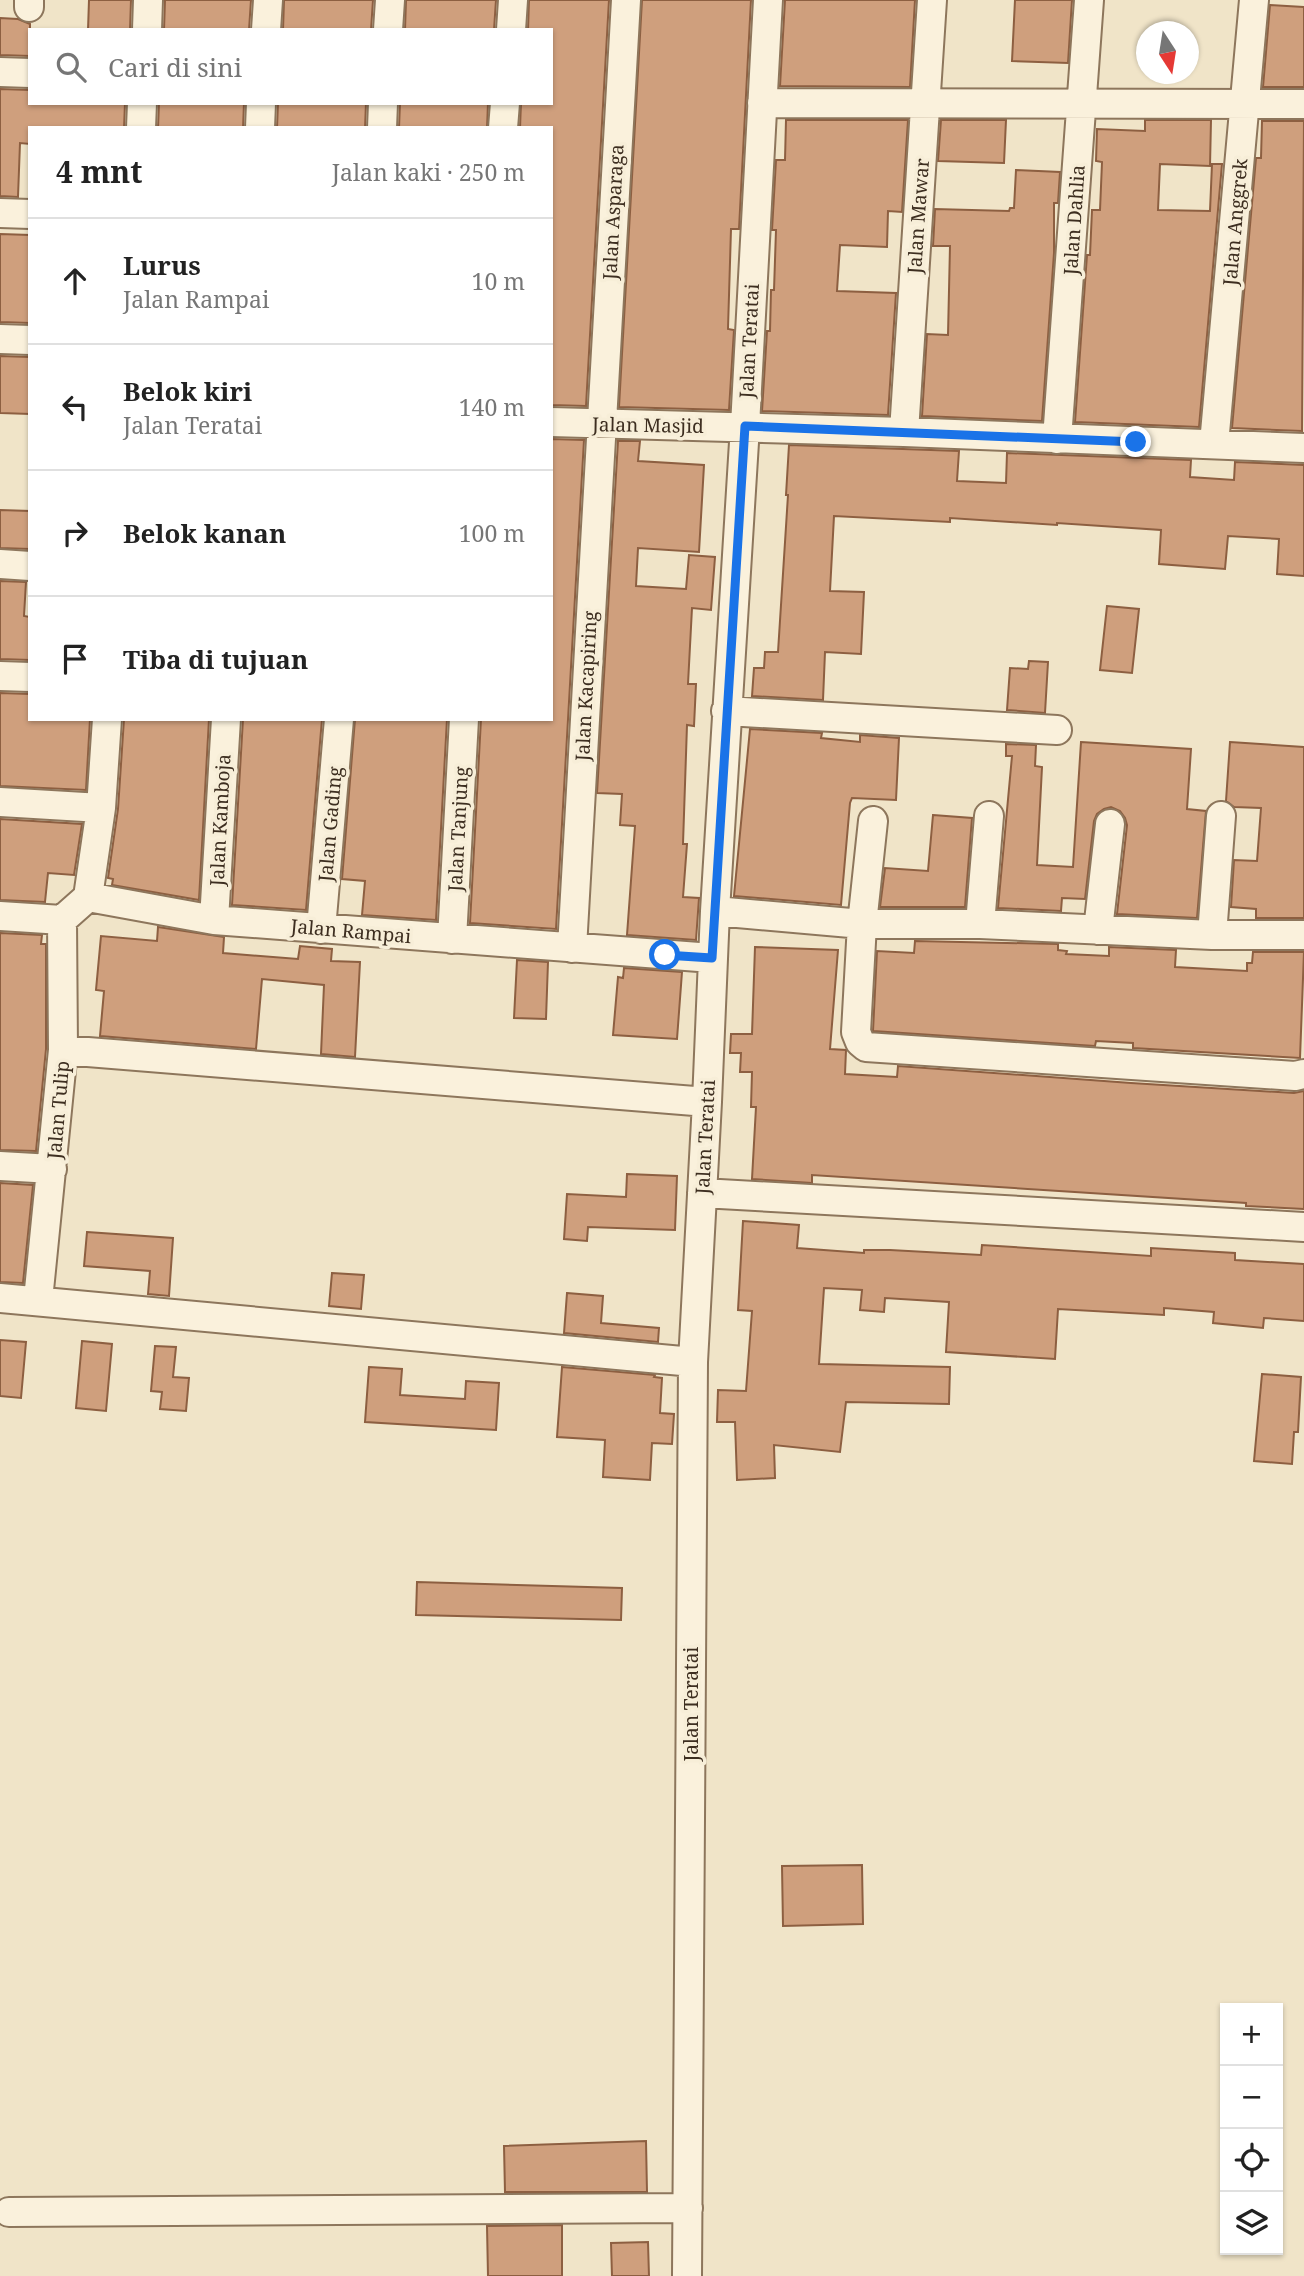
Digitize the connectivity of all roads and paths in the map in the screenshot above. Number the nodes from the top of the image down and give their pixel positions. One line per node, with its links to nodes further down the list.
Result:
1 (148, 0): 10 (street)
2 (268, 0): 11 (street)
3 (390, 0): 12 (street)
4 (513, 0): 13 (street)
5 (626, 0): 34 (street, Jalan Asparaga)
6 (768, 0): 16 (street, Jalan Teratai)
7 (932, 0): 18 (street, Jalan Mawar)
8 (1089, 0): 24 (street, Jalan Dahlia)
9 (1254, 0): 17 (street, Jalan Anggrek)
10 (147, 28)
11 (266, 28)
12 (388, 28)
13 (511, 28)
14 (0, 72): 15 (street)
15 (28, 73)
16 (762, 103): 18 (street); 35 (street, Jalan Teratai)
17 (1246, 103): 19 (street); 24 (street); 38 (street, Jalan Anggrek)
18 (926, 104): 24 (street); 36 (street, Jalan Mawar)
19 (1304, 104)
20 (142, 105): 25 (street)
21 (261, 105): 26 (street)
22 (383, 105): 27 (street)
23 (505, 105): 28 (street)
24 (1083, 105): 37 (street, Jalan Dahlia)
25 (141, 126)
26 (260, 126)
27 (382, 126)
28 (503, 126)
29 (0, 213): 30 (street)
30 (28, 214)
31 (0, 339): 32 (street)
32 (28, 340)
33 (553, 422): 34 (street, Jalan Masjid)
34 (601, 424): 35 (street, Jalan Masjid); 68 (street, Jalan Kacapiring)
35 (745, 426): 36 (street, Jalan Masjid); 44 (street, Jalan Teratai)
36 (904, 432): 37 (street, Jalan Masjid)
37 (1057, 439): 38 (street, Jalan Masjid)
38 (1214, 444): 39 (street, Jalan Masjid)
39 (1304, 448)
40 (0, 564): 41 (street)
41 (28, 566)
42 (0, 676): 43 (street)
43 (28, 677)
44 (726, 711): 49 (street); 57 (street, Jalan Teratai)
45 (107, 721): 51 (street)
46 (226, 721): 60 (street, Jalan Kamboja)
47 (340, 721): 63 (street, Jalan Gading)
48 (464, 721): 67 (street, Jalan Tanjung)
49 (1057, 730)
50 (0, 802): 51 (street)
51 (101, 808): 56 (street)
52 (989, 816): 62 (street)
53 (1221, 816): 66 (street)
54 (873, 821): 61 (street)
55 (1110, 824): 64 (street)
56 (88, 897): 59 (street); 60 (street, Jalan Rampai)
57 (715, 911): 61 (street); 69 (street, Jalan Teratai)
58 (0, 916): 59 (street)
59 (62, 920): 70 (street, Jalan Tulip)
60 (214, 920): 63 (street, Jalan Rampai)
61 (862, 924): 62 (street); 71 (street)
62 (980, 924): 64 (street)
63 (321, 929): 67 (street, Jalan Rampai)
64 (1098, 930): 66 (street)
65 (1304, 934): 66 (street)
66 (1213, 935)
67 (452, 939): 68 (street, Jalan Rampai)
68 (572, 948): 69 (street, Jalan Rampai)
69 (712, 958): 72 (street, Jalan Teratai)
70 (63, 1050): 72 (street); 74 (street, Jalan Tulip)
71 (1304, 1074)
72 (707, 1102): 75 (street, Jalan Teratai)
73 (0, 1166): 74 (street)
74 (52, 1169): 78 (street, Jalan Tulip)
75 (702, 1193): 76 (street); 79 (street, Jalan Teratai)
76 (1304, 1227)
77 (0, 1298): 78 (street)
78 (38, 1300): 79 (street)
79 (693, 1362): 80 (street, Jalan Teratai)
80 (688, 2208): 81 (street); 82 (street, Jalan Teratai)
81 (9, 2212)
82 (687, 2274)

